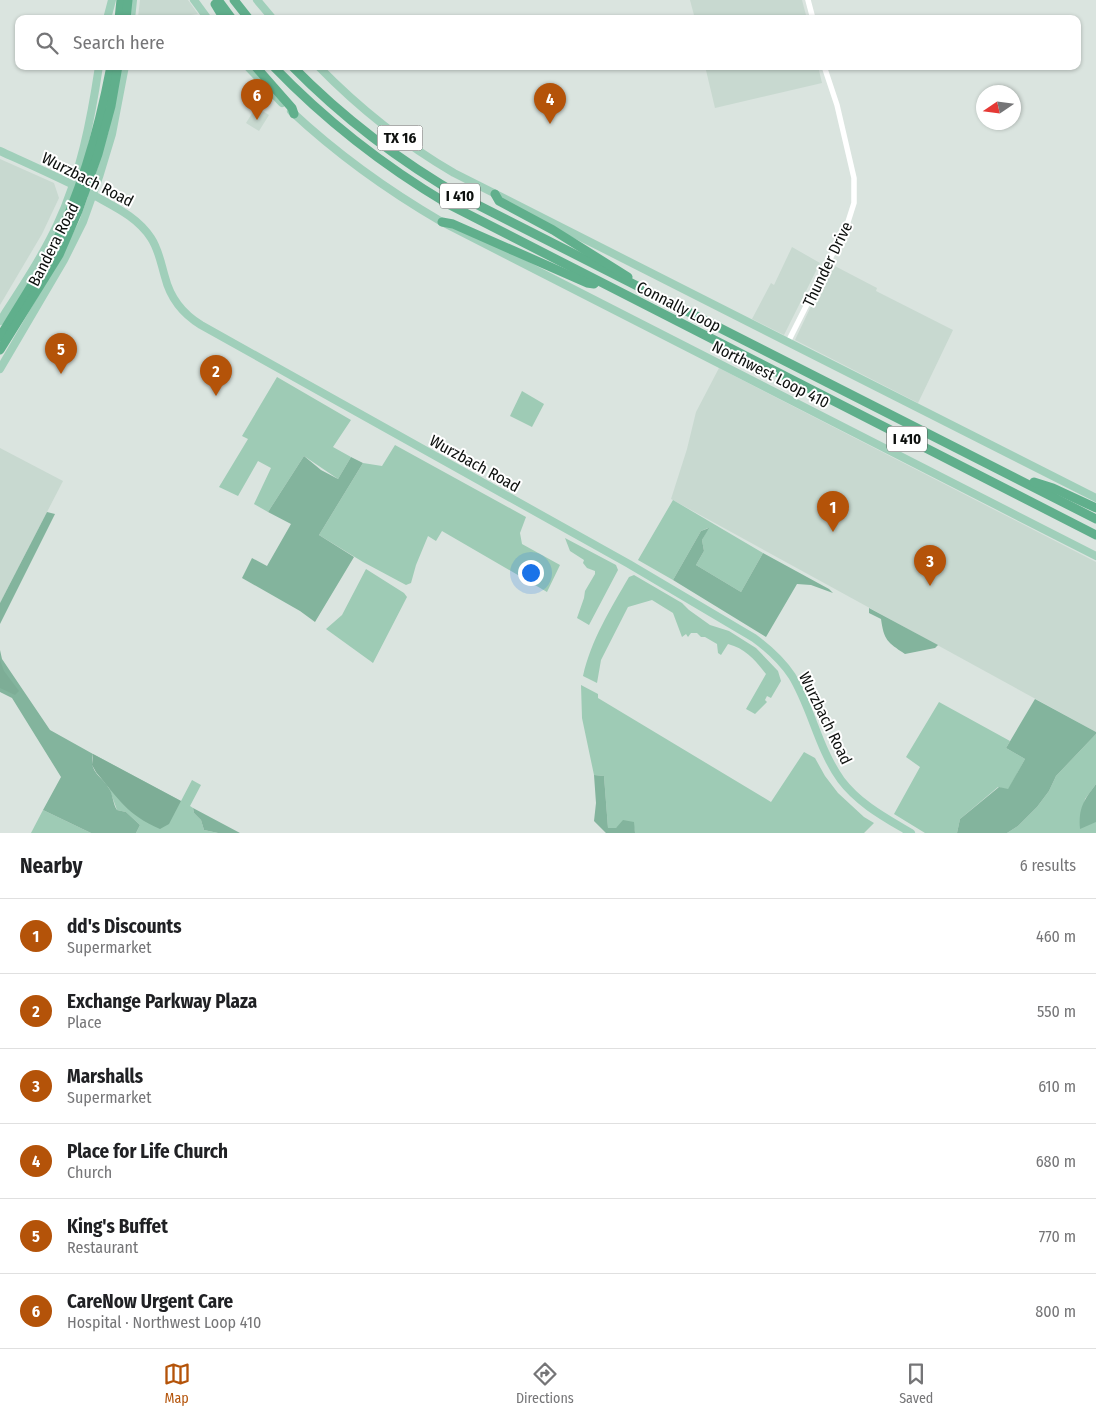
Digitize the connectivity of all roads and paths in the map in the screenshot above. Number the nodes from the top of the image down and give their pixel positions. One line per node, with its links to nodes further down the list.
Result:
1 (112, 0): 11 (main road)
2 (121, 0): 12 (highway)
3 (128, 0): 13 (highway)
4 (133, 0): 14 (main road)
5 (194, 0): 15 (main road)
6 (213, 0): 16 (highway)
7 (218, 0): 17 (highway)
8 (234, 0): 18 (highway)
9 (257, 0): 19 (main road)
10 (808, 0): 20 (street)
11 (109, 15)
12 (119, 15)
13 (126, 15)
14 (131, 15)
15 (205, 15)
16 (222, 15)
17 (229, 15)
18 (246, 15)
19 (269, 15)
20 (812, 15)
21 (98, 70): 33 (main road, Bandera Road)
22 (110, 70): 41 (highway)
23 (117, 70): 44 (highway)
24 (123, 70): 35 (main road, Bandera Road)
25 (251, 70): 31 (main road, Northwest Loop 410)
26 (259, 70): 31 (highway)
27 (278, 70): 37 (highway, Connally Loop / I 410)
28 (296, 70): 38 (highway, Connally Loop / I 410)
29 (322, 70): 34 (main road, TX 16)
30 (825, 70): 42 (street, Thunder Drive)
31 (294, 114): 36 (main road, Northwest Loop 410)
32 (0, 152): 33 (main road, Wurzbach Road)
33 (73, 184): 35 (main road, Wurzbach Road); 39 (main road, Bandera Road)
34 (495, 194): 38 (highway, TX 16); 42 (main road)
35 (92, 195): 40 (main road, Bandera Road); 52 (main road, Wurzbach Road)
36 (442, 222): 37 (highway); 51 (main road, Northwest Loop 410)
37 (605, 286): 50 (highway, Connally Loop / I 410)
38 (650, 293): 46 (highway, Connally Loop / I 410)
39 (0, 323)
40 (21, 333): 43 (main road); 45 (main road, Bandera Road)
41 (0, 336)
42 (788, 342): 47 (main road)
43 (0, 344)
44 (0, 350)
45 (0, 369)
46 (1006, 473): 48 (highway); 49 (highway, Connally Loop / I 410)
47 (1096, 498)
48 (1096, 508)
49 (1096, 519)
50 (1096, 535)
51 (1096, 556)
52 (911, 833)

